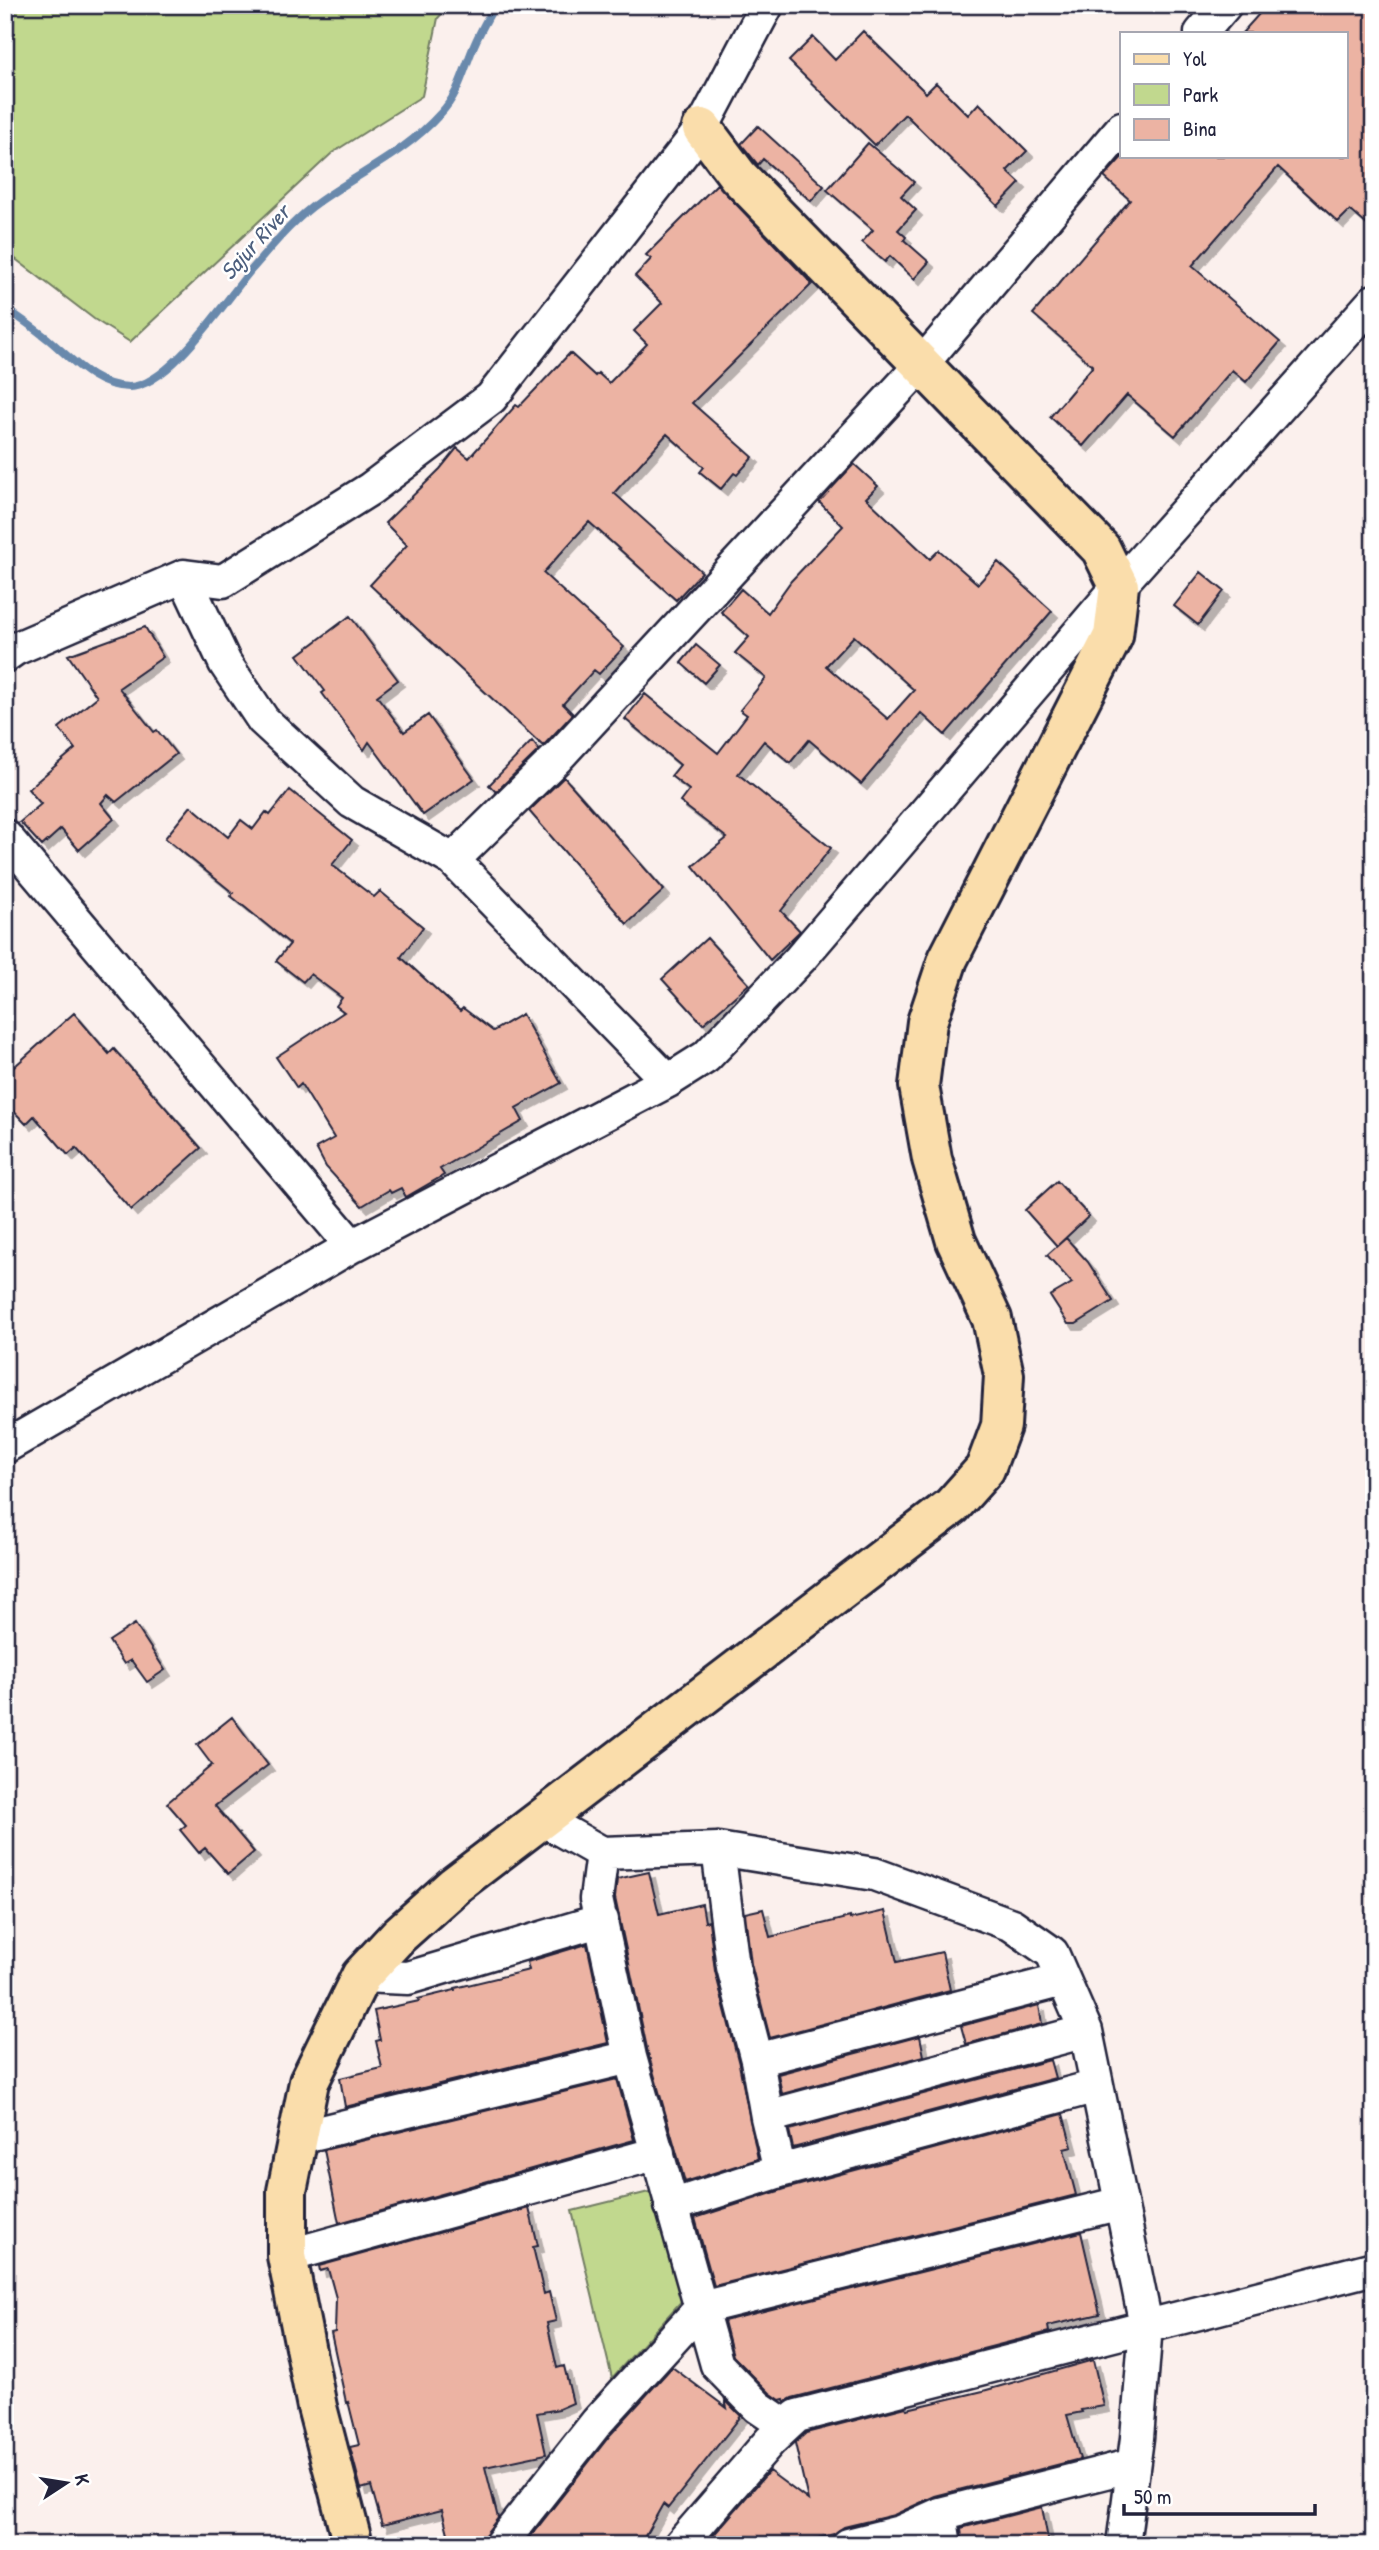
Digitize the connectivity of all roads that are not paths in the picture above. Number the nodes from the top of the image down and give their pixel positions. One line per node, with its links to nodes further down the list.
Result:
1 (767, 5): 4 (street)
2 (1225, 5): 3 (street)
3 (1202, 32)
4 (702, 128): 7 (main road); 8 (street)
5 (1120, 130): 7 (street)
6 (1374, 300): 9 (street)
7 (922, 364): 9 (main road); 12 (street)
8 (184, 576): 10 (street); 12 (street)
9 (1119, 586): 13 (street); 16 (main road)
10 (5, 656)
11 (5, 836): 14 (street)
12 (453, 860): 13 (street)
13 (668, 1080): 14 (street)
14 (352, 1246): 15 (street)
15 (5, 1447)
16 (542, 1819): 18 (street); 20 (main road)
17 (718, 1849): 18 (street); 21 (street); 24 (street)
18 (602, 1853): 19 (street)
19 (602, 1920): 20 (street); 23 (street)
20 (361, 1976): 27 (main road)
21 (1063, 1980): 22 (street); 24 (street)
22 (1086, 2031): 25 (street); 26 (street)
23 (630, 2057): 27 (street); 28 (street)
24 (757, 2060): 26 (street)
25 (1097, 2086): 29 (street); 30 (street)
26 (767, 2117): 29 (street)
27 (296, 2138): 32 (main road)
28 (658, 2153): 31 (street); 32 (street)
29 (780, 2171): 31 (street)
30 (1121, 2203): 34 (street); 35 (street)
31 (671, 2206): 34 (street)
32 (288, 2256): 39 (main road)
33 (1374, 2268): 35 (street)
34 (701, 2308): 36 (street); 40 (street)
35 (1146, 2325): 36 (street); 37 (street)
36 (786, 2426): 41 (street)
37 (1133, 2465): 38 (street); 44 (street)
38 (940, 2514): 42 (street); 43 (street)
39 (353, 2545)
40 (500, 2545)
41 (680, 2545)
42 (848, 2545)
43 (945, 2545)
44 (1123, 2545)

